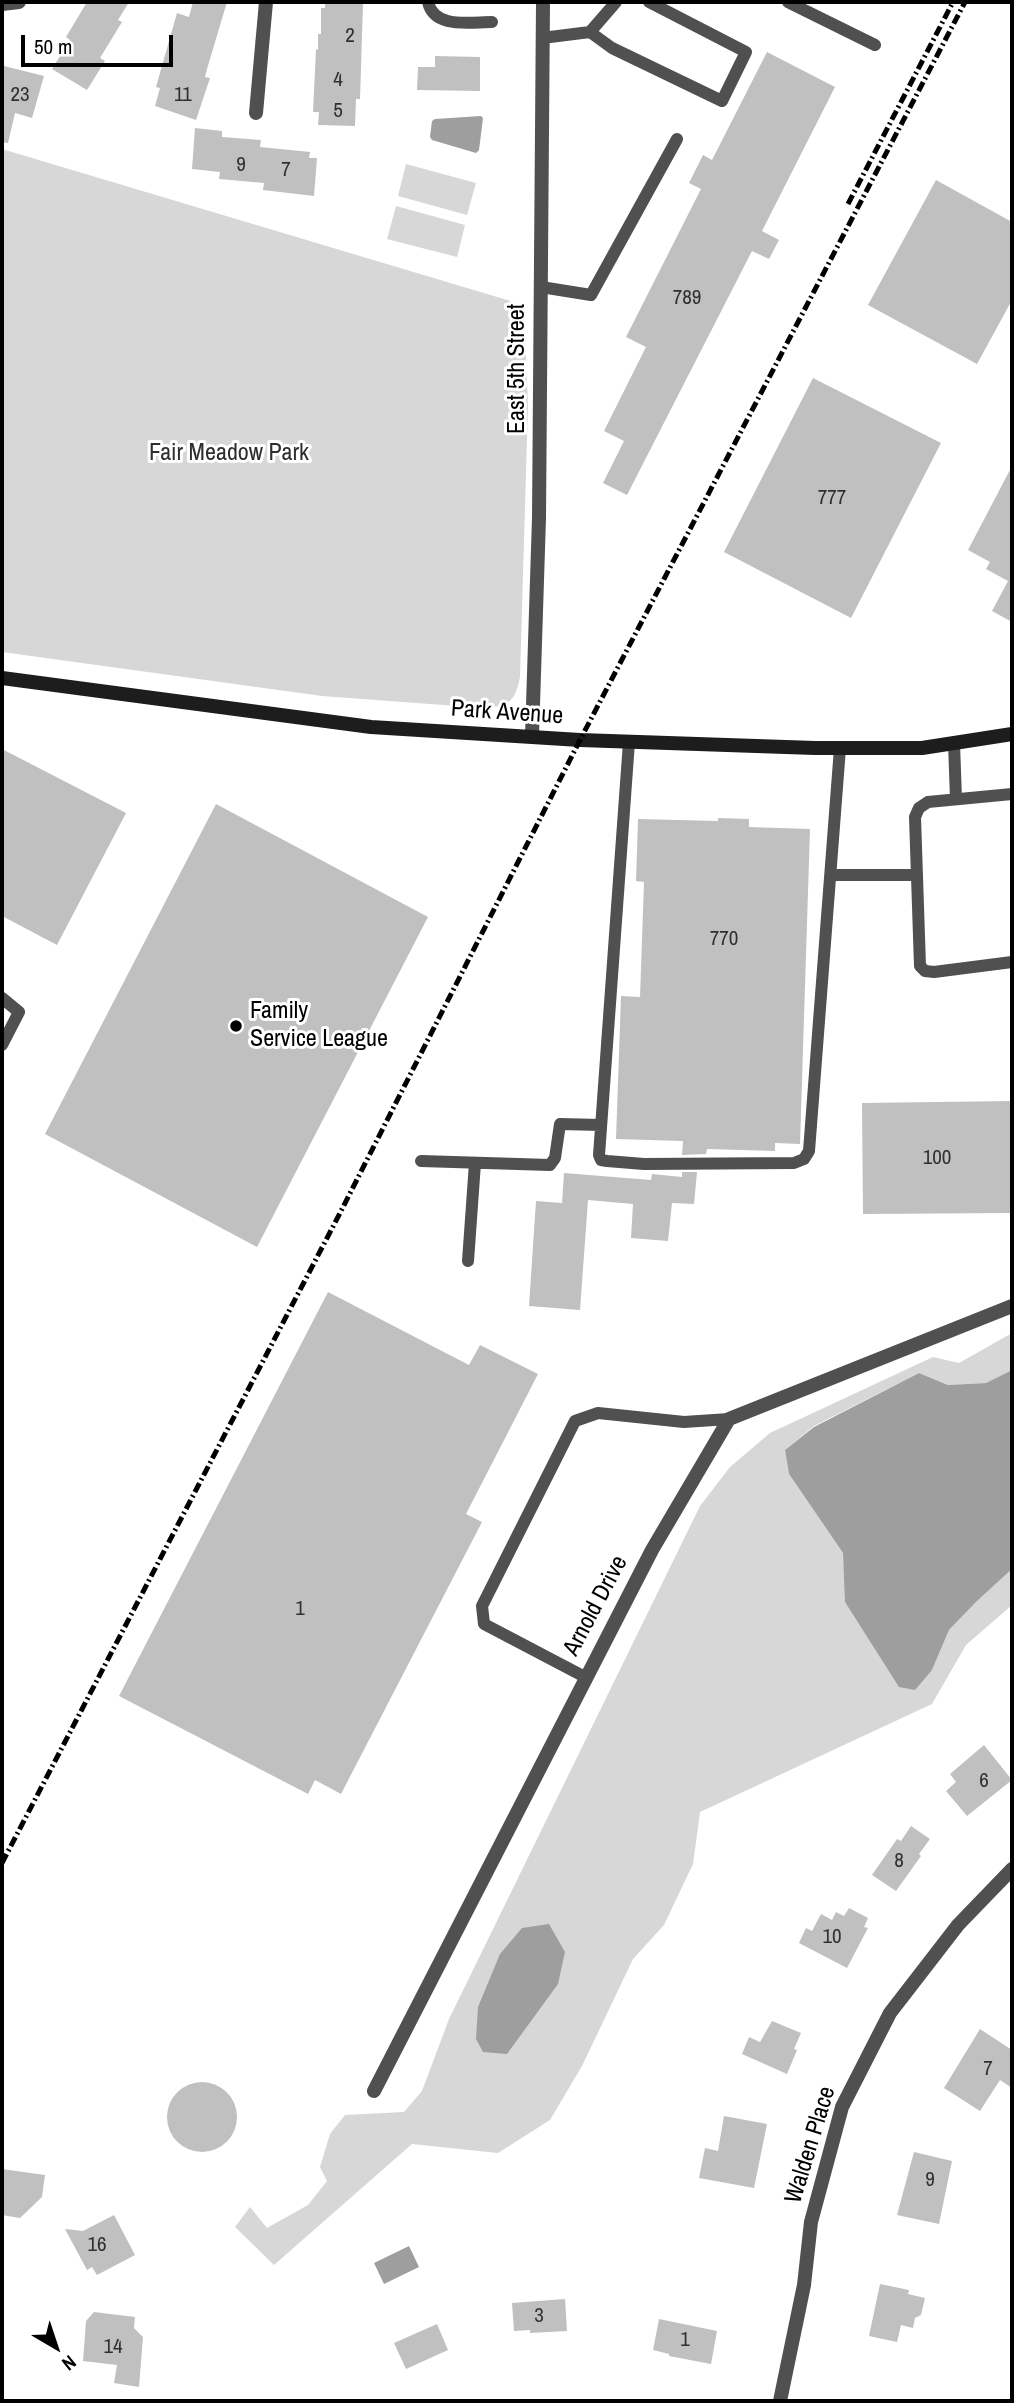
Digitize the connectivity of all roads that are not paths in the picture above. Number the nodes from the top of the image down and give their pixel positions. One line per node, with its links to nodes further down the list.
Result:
1 (19, 2): 8 (street)
2 (266, 2): 13 (street)
3 (428, 2): 9 (lane)
4 (543, 2): 11 (street, East 5th Street)
5 (615, 2): 10 (lane)
6 (649, 2): 10 (lane)
7 (788, 2): 12 (lane)
8 (2, 4)
9 (492, 22)
10 (590, 32): 11 (lane)
11 (542, 38): 15 (street, East 5th Street)
12 (875, 45)
13 (256, 113)
14 (677, 139): 15 (lane)
15 (541, 287): 18 (street, East 5th Street)
16 (2, 678): 18 (main road, Park Avenue)
17 (1012, 734): 20 (main road, Park Avenue)
18 (532, 736): 19 (main road, Park Avenue)
19 (629, 742): 21 (main road, Park Avenue); 29 (lane)
20 (954, 743): 21 (main road, Park Avenue); 23 (lane)
21 (840, 748): 24 (lane)
22 (1012, 794): 23 (lane)
23 (956, 799): 25 (lane)
24 (832, 875): 25 (lane); 29 (lane)
25 (916, 875): 26 (lane)
26 (1012, 962)
27 (2, 998): 28 (lane)
28 (2, 1045)
29 (601, 1125): 31 (lane)
30 (421, 1161): 31 (lane)
31 (475, 1163): 32 (lane)
32 (468, 1261)
33 (1012, 1306): 34 (street)
34 (729, 1419): 35 (street, Arnold Drive); 35 (lane)
35 (585, 1677): 37 (street, Arnold Drive)
36 (1012, 1869): 38 (street, Walden Place)
37 (374, 2091)
38 (780, 2401)

